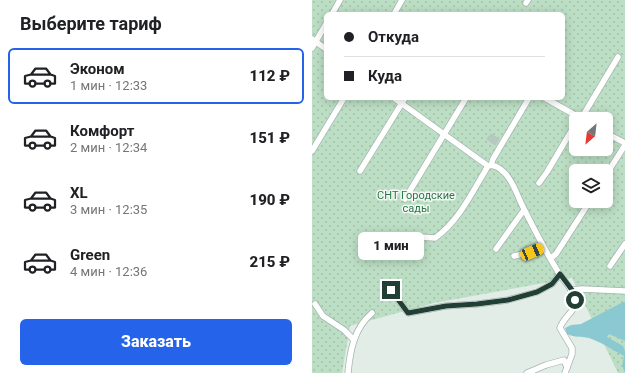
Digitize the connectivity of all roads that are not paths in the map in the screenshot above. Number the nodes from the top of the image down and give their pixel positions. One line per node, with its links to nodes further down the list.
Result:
1 (340, 0): 3 (street)
2 (402, 0): 4 (street)
3 (333, 12)
4 (395, 12)
5 (324, 27): 6 (street)
6 (314, 41): 7 (street); 8 (street)
7 (312, 48)
8 (324, 48)
9 (618, 57): 18 (street)
10 (343, 100): 23 (street)
11 (397, 100): 16 (street)
12 (404, 100): 16 (street)
13 (465, 100): 19 (street)
14 (528, 100): 25 (street)
15 (548, 100): 17 (street)
16 (402, 104): 19 (street); 26 (street)
17 (569, 112)
18 (585, 112)
19 (445, 134): 25 (street); 28 (street)
20 (569, 135): 27 (street)
21 (613, 137): 22 (street)
22 (625, 144): 24 (street)
23 (312, 151)
24 (613, 164)
25 (490, 165): 30 (street); 31 (street)
26 (360, 172)
27 (539, 183)
28 (405, 199)
29 (586, 208): 36 (street)
30 (524, 210): 33 (street); 34 (street)
31 (420, 237)
32 (625, 244): 37 (street)
33 (543, 247): 35 (street); 36 (street)
34 (496, 249)
35 (514, 256)
36 (551, 258): 38 (street)
37 (610, 266)
38 (560, 274): 39 (street); 40 (street)
39 (391, 290)
40 (572, 290): 41 (street); 45 (street)
41 (625, 291)
42 (314, 304): 44 (street)
43 (372, 314): 44 (street)
44 (354, 340): 46 (street)
45 (566, 370): 47 (street)
46 (348, 373)
47 (527, 373)

